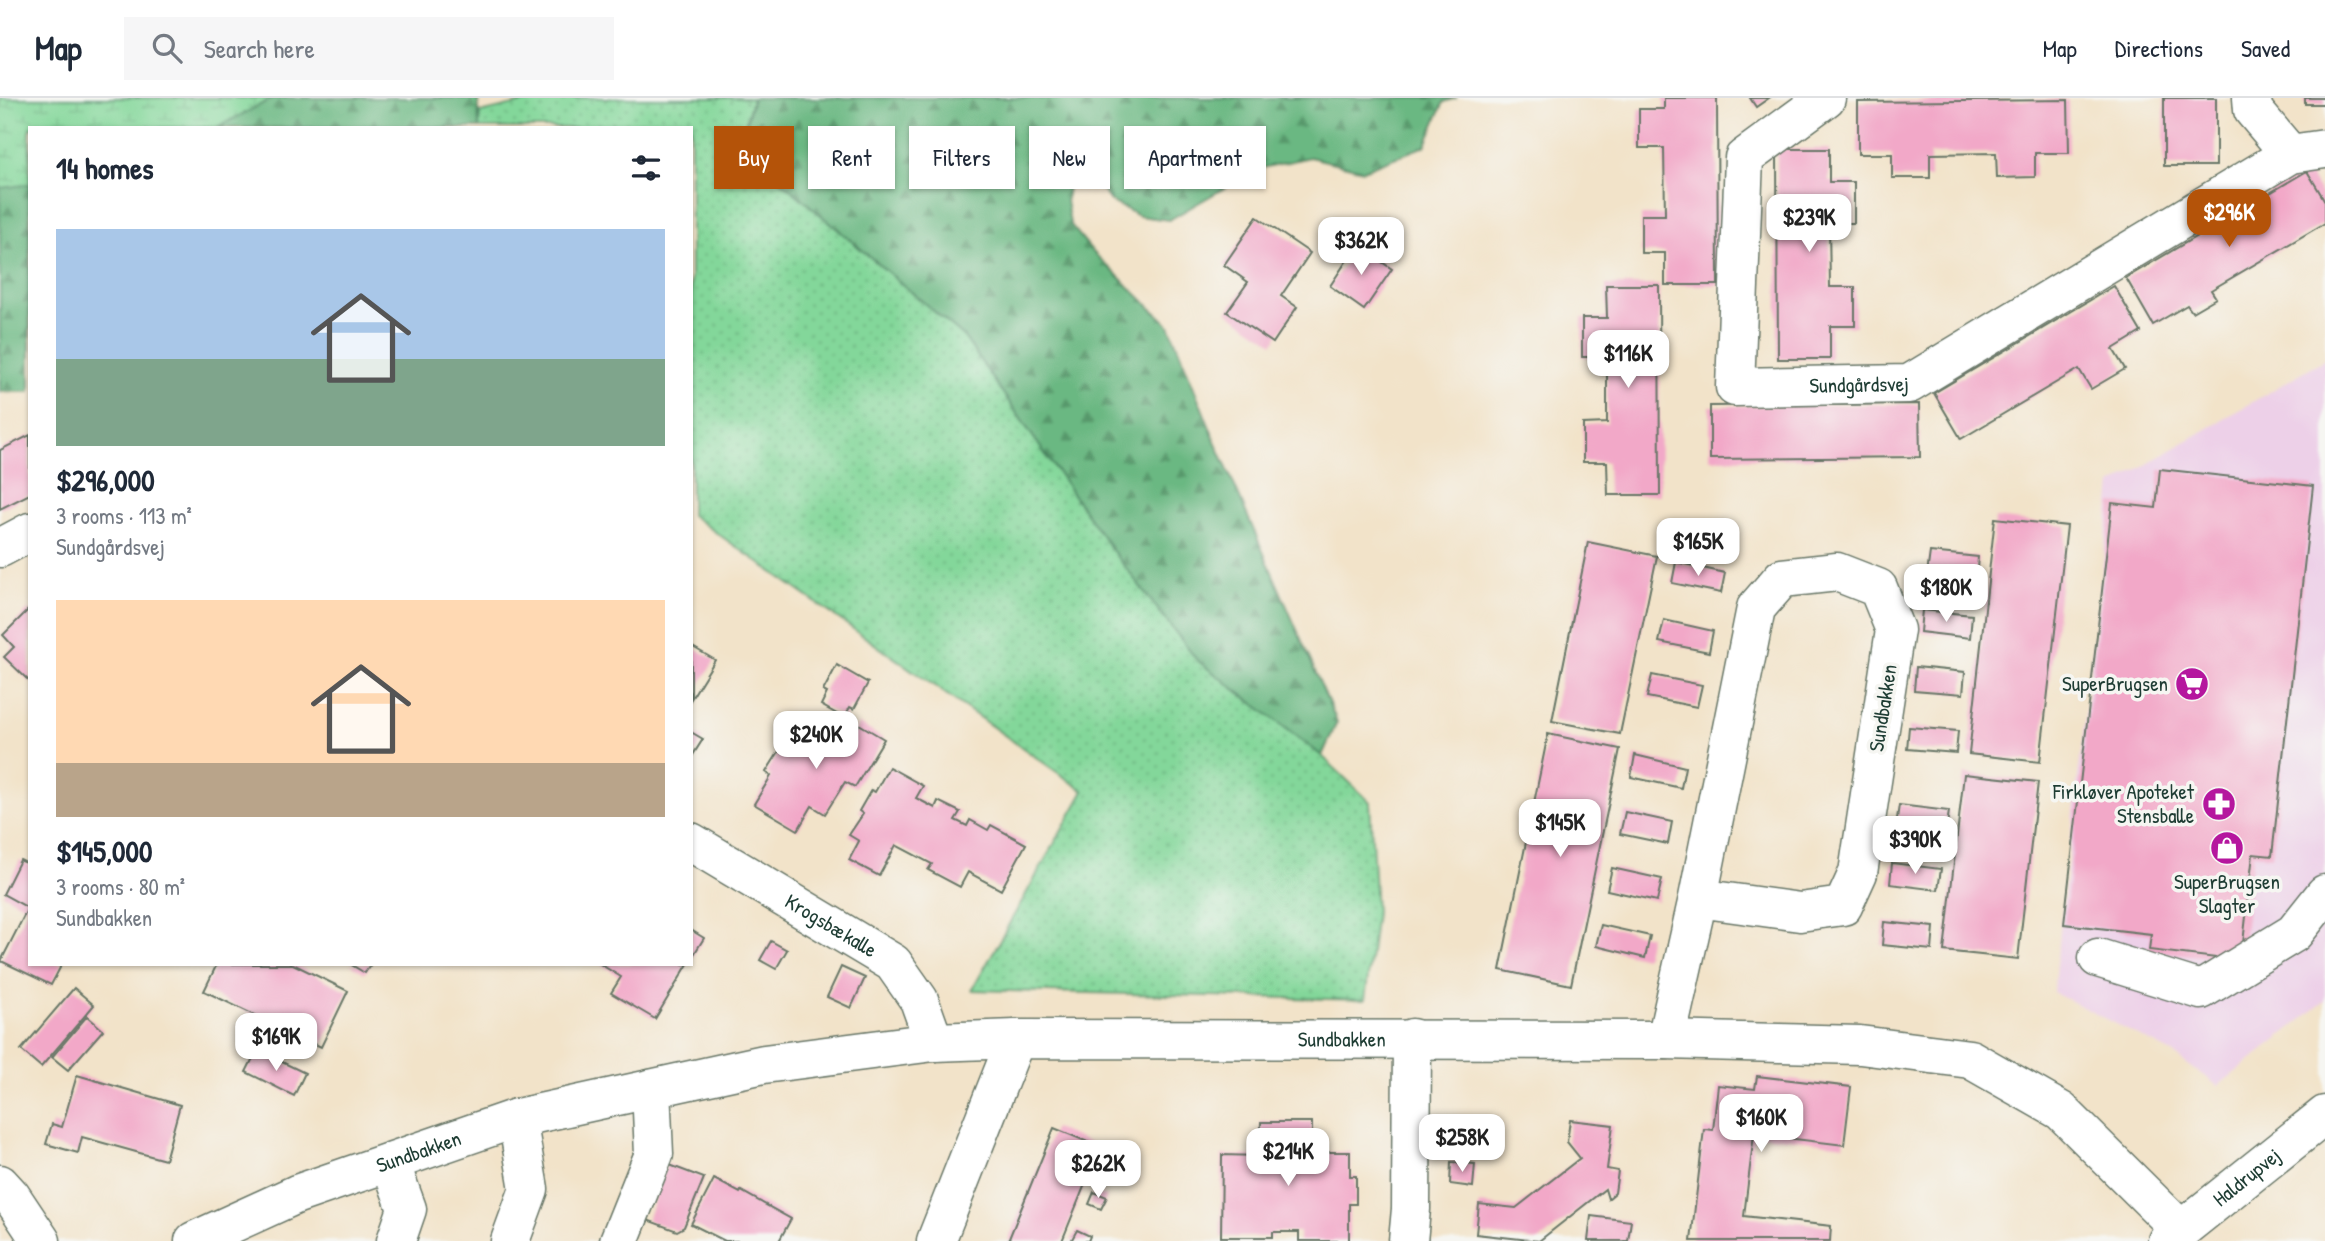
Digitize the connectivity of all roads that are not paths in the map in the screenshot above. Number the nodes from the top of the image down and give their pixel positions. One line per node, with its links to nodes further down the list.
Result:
1 (1826, 98): 3 (street, Sundgårdsvej)
2 (2252, 98): 3 (street, Sundgårdsvej)
3 (2308, 151)
4 (28, 533): 5 (street)
5 (0, 548)
6 (693, 843): 13 (street, Krogsbækalle)
7 (2325, 894): 9 (street)
8 (1698, 898): 8 (street, Sundbakken); 12 (street, Sundbakken)
9 (2098, 958)
10 (1412, 1038): 11 (street, Sundbakken); 12 (street, Sundbakken); 26 (street)
11 (1016, 1039): 13 (street, Sundbakken); 25 (street)
12 (1666, 1040): 19 (street, Sundbakken)
13 (933, 1042): 14 (street, Sundbakken)
14 (651, 1089): 16 (street, Sundbakken); 24 (street)
15 (2325, 1115): 19 (street, Haldrupvej)
16 (517, 1118): 17 (street, Sundbakken); 23 (street)
17 (390, 1162): 21 (street, Sundbakken); 22 (street)
18 (0, 1184): 20 (street)
19 (2174, 1236)
20 (41, 1241)
21 (194, 1241)
22 (396, 1241)
23 (510, 1241)
24 (619, 1241)
25 (936, 1241)
26 (1408, 1241)

